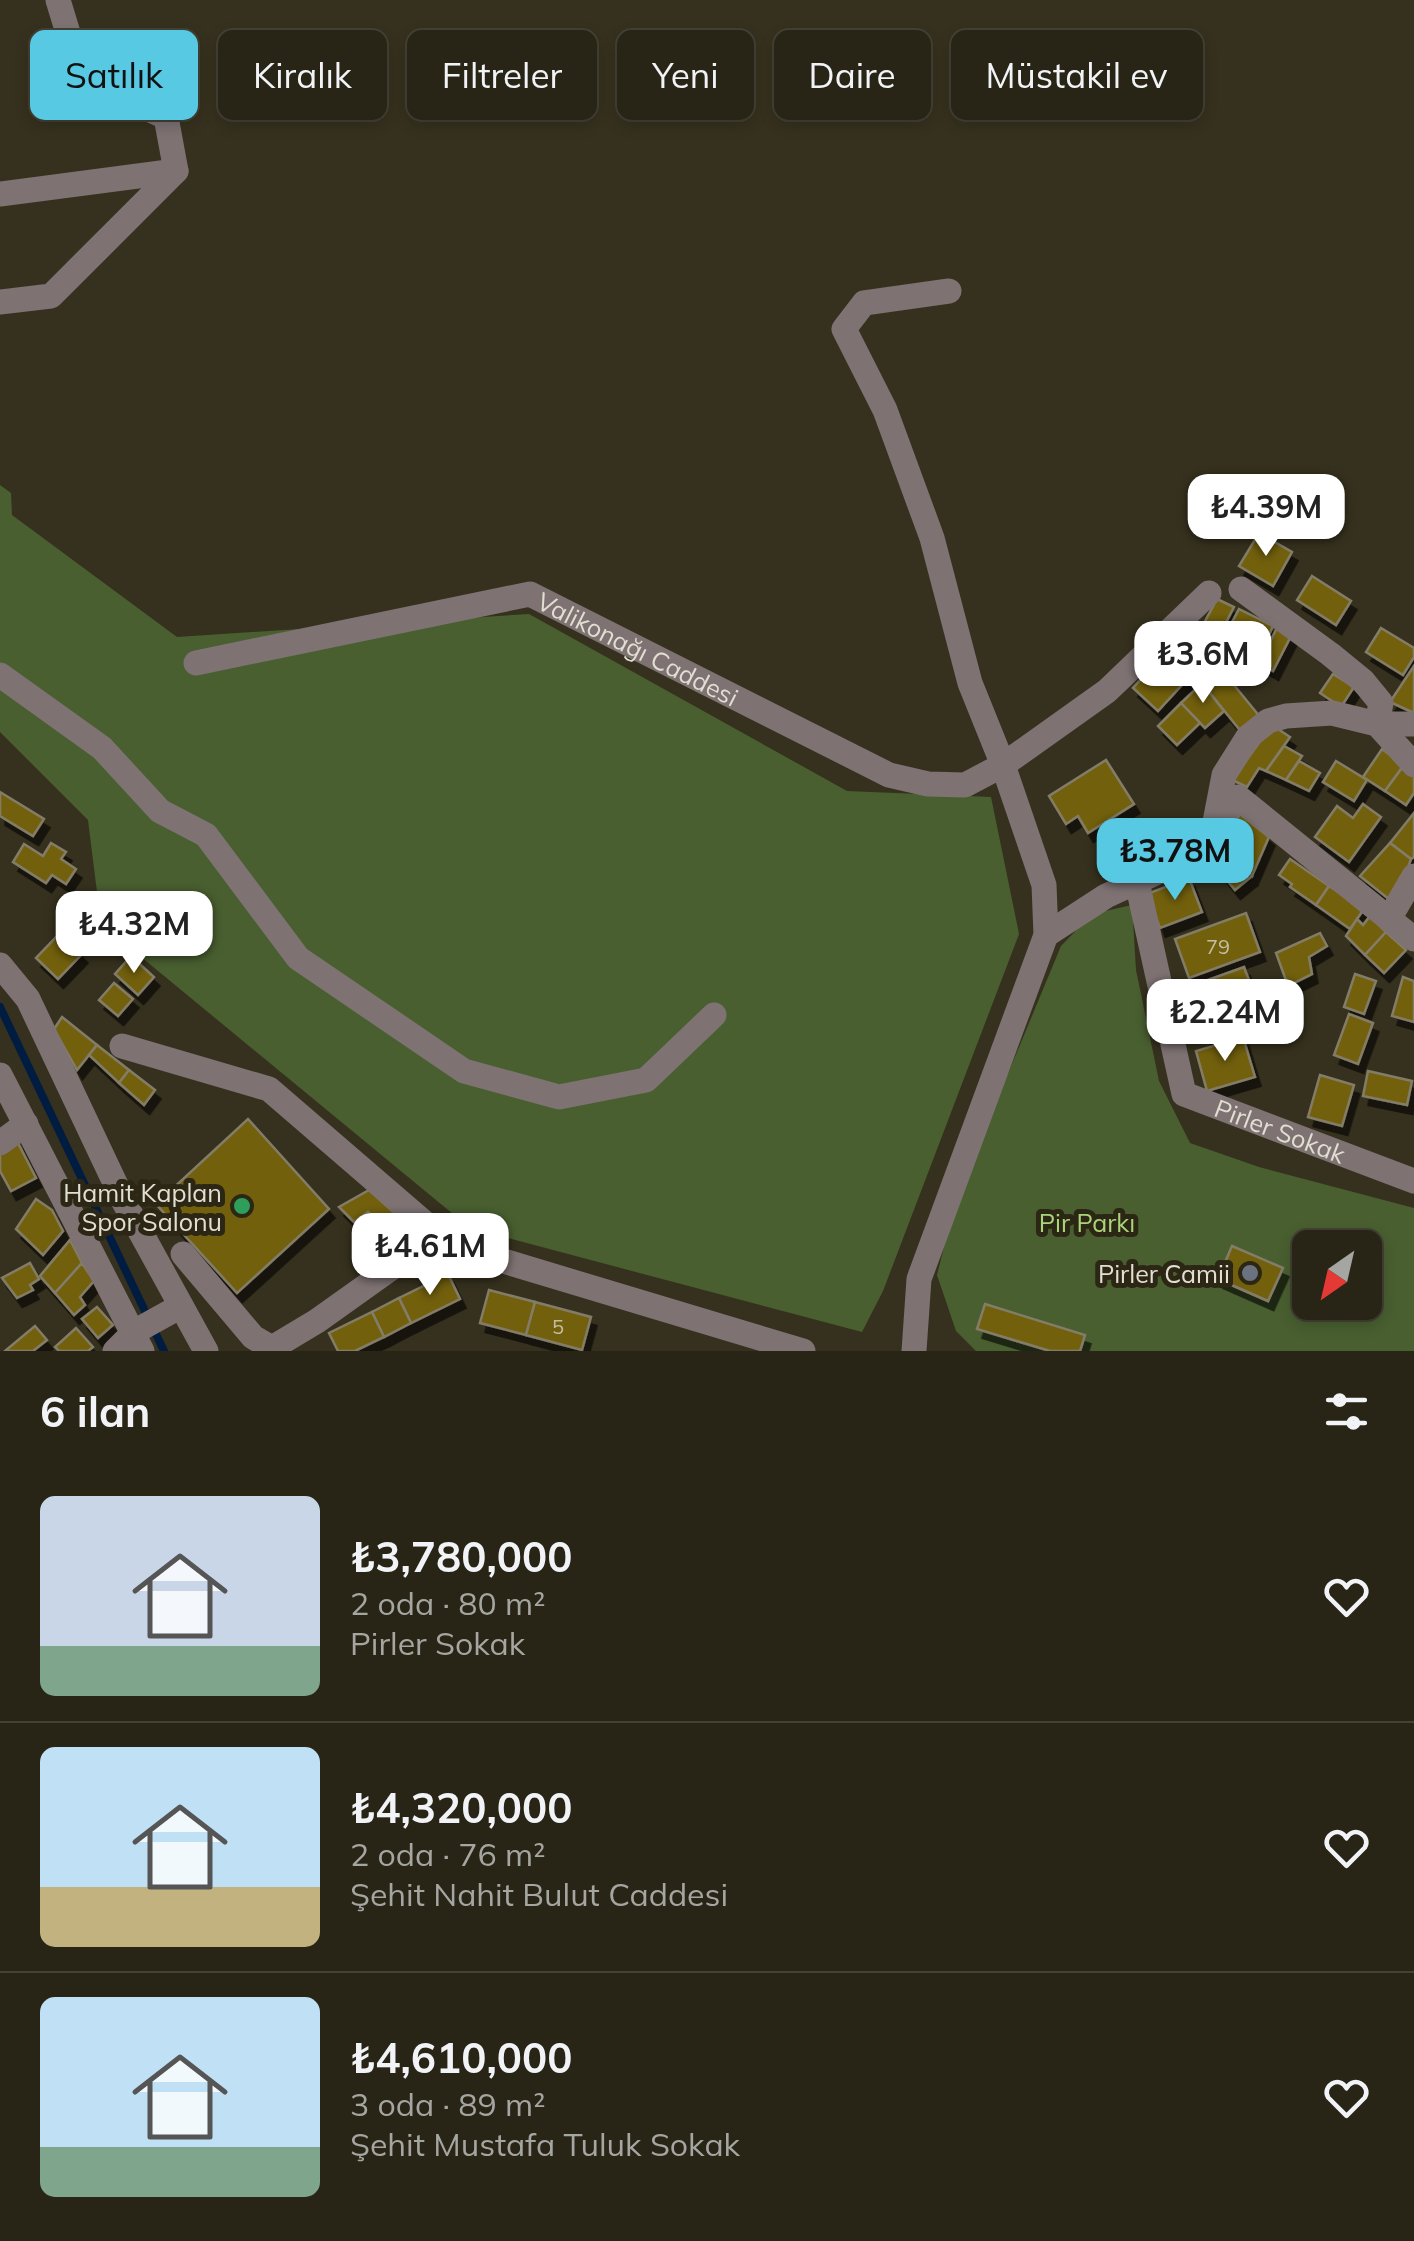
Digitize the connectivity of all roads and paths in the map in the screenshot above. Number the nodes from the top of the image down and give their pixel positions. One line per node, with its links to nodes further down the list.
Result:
1 (58, 0): 2 (street)
2 (176, 171): 3 (street); 5 (street)
3 (0, 194)
4 (949, 291): 12 (street)
5 (0, 302)
6 (1241, 589): 10 (street)
7 (1209, 593): 12 (street, Valikonağı Caddesi)
8 (196, 663): 12 (street, Valikonağı Caddesi)
9 (0, 675): 21 (street)
10 (1377, 724): 11 (street); 13 (street); 14 (street)
11 (1414, 724)
12 (1003, 764): 18 (street)
13 (1414, 765)
14 (1214, 830): 16 (street); 17 (street)
15 (1414, 876): 17 (street)
16 (1137, 882): 18 (street); 26 (street, Pirler Sokak)
17 (1389, 919): 19 (street)
18 (1046, 935): 35 (street)
19 (1414, 940)
20 (0, 965): 29 (street)
21 (714, 1015)
22 (122, 1046): 27 (street)
23 (0, 1076): 24 (street)
24 (26, 1124): 25 (street); 30 (street)
25 (0, 1143)
26 (1414, 1181)
27 (450, 1245): 31 (street); 34 (street)
28 (183, 1254): 31 (street)
29 (181, 1306): 30 (street); 33 (street)
30 (138, 1341): 32 (street)
31 (270, 1350)
32 (115, 1351)
33 (206, 1351)
34 (804, 1351)
35 (914, 1351)

